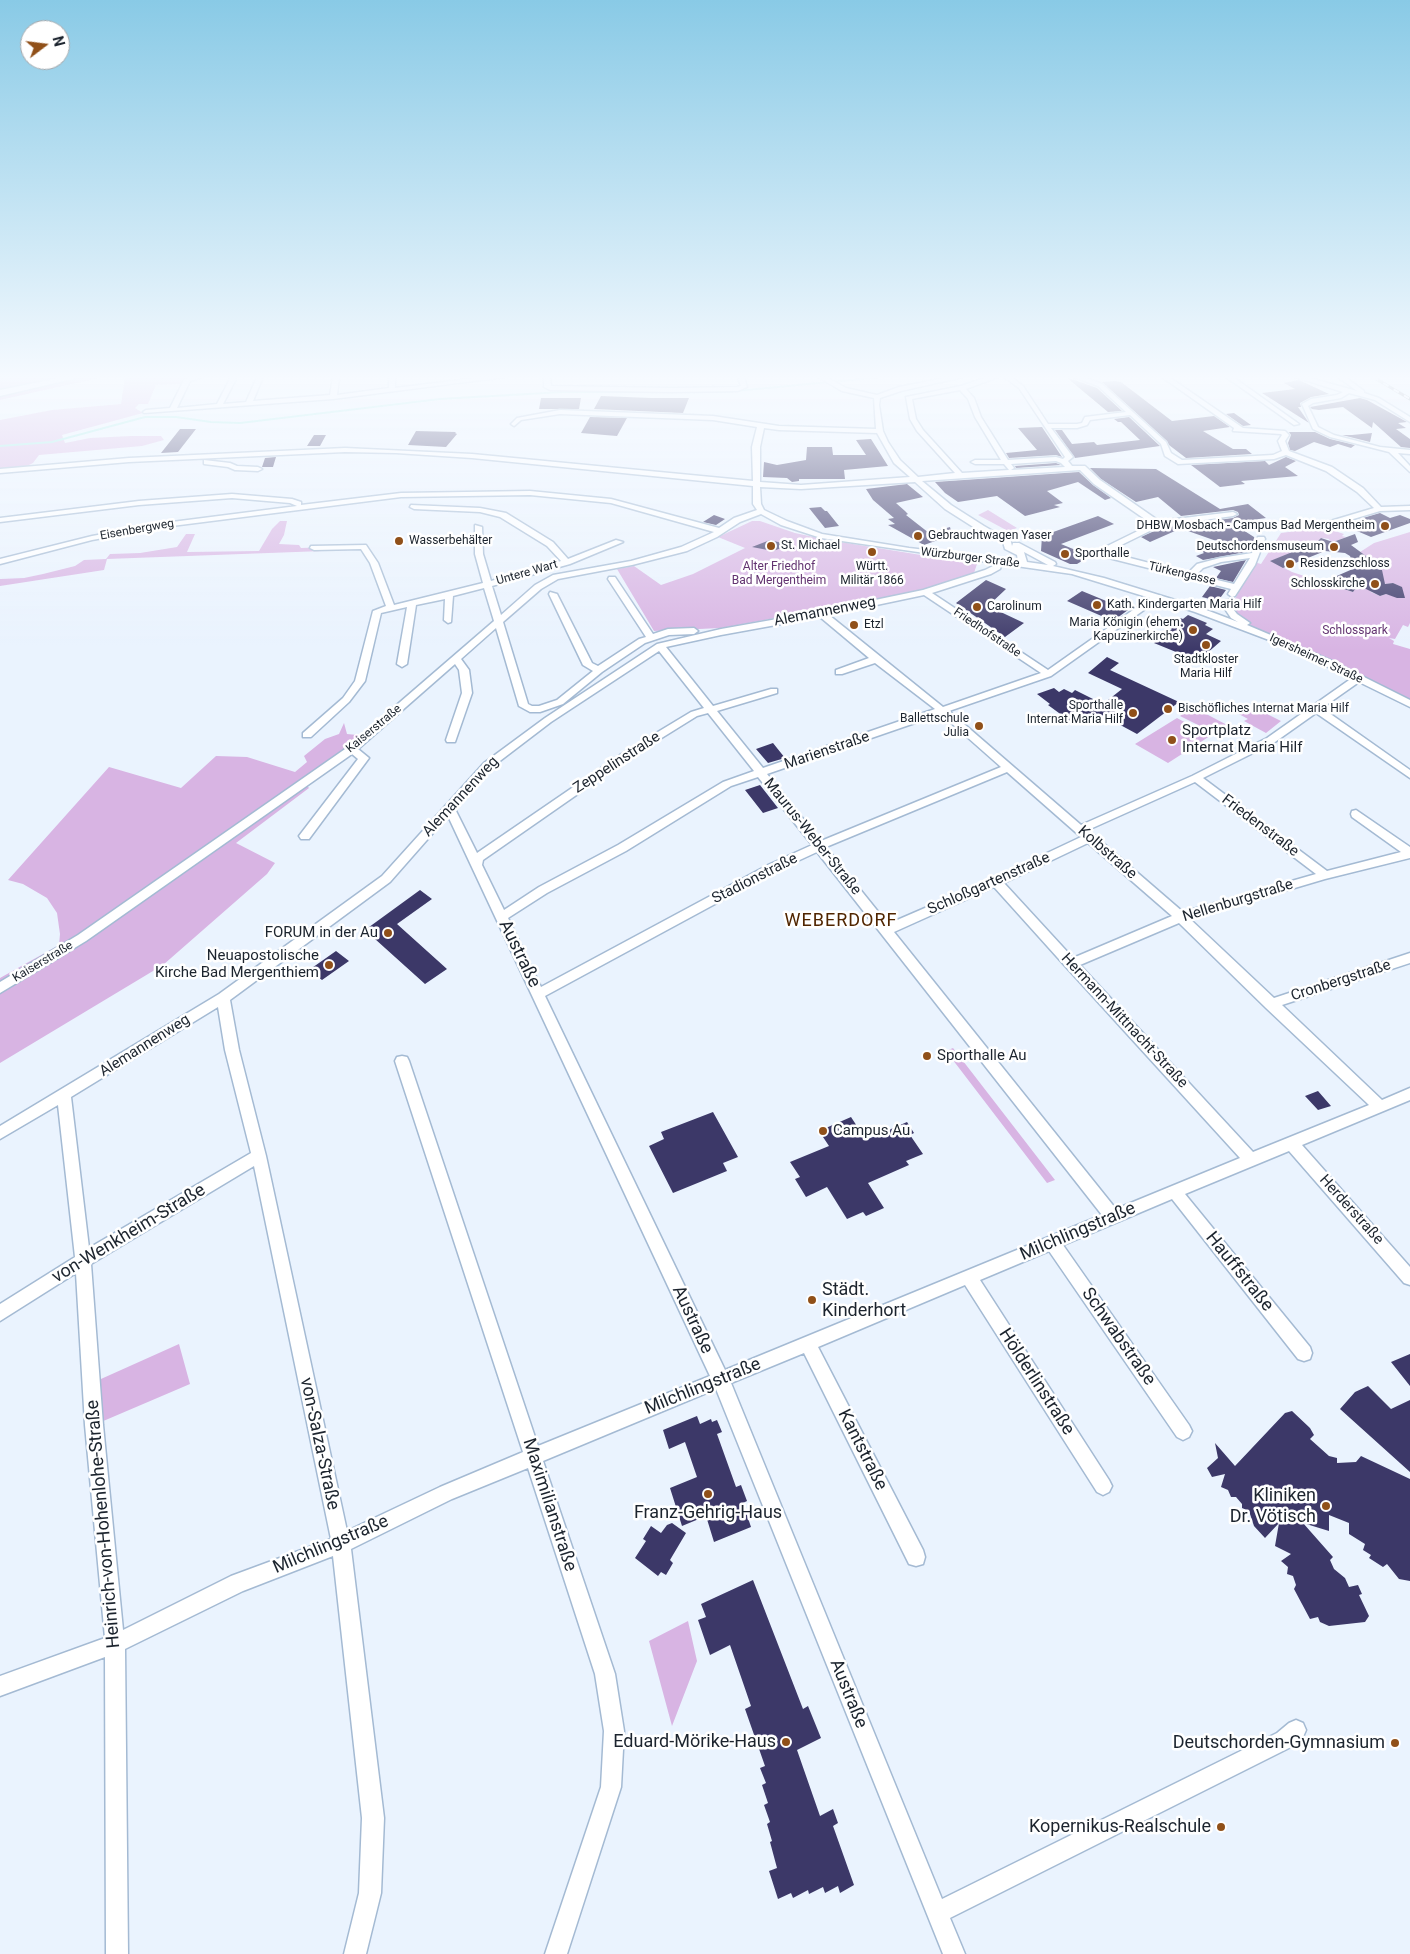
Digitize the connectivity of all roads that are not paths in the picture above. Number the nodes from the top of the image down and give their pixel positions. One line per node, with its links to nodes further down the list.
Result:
1 (35, 468): 14 (street)
2 (81, 468): 16 (street)
3 (237, 468): 13 (street)
4 (601, 468): 19 (street)
5 (756, 468): 21 (street)
6 (895, 468): 20 (street)
7 (905, 468): 18 (street)
8 (953, 468): 17 (street)
9 (1010, 468): 15 (street)
10 (1068, 468): 15 (street)
11 (1082, 468): 31 (street)
12 (1327, 468): 28 (street)
13 (258, 470)
14 (0, 471)
15 (1013, 472): 17 (street)
16 (0, 475)
17 (960, 475): 18 (street)
18 (916, 479): 20 (street); 36 (street)
19 (726, 480): 21 (street); 23 (street)
20 (883, 482): 22 (street)
21 (756, 484): 22 (street); 23 (street); 26 (street)
22 (784, 486): 26 (street)
23 (746, 493): 26 (street)
24 (305, 506): 30 (street); 34 (street, Eisenbergweg); 41 (street, Eisenbergweg)
25 (414, 507): 42 (street, Untere Wart)
26 (759, 507): 34 (street, Kaiserstraße); 40 (street, Würzburger Straße)
27 (1410, 508): 28 (street)
28 (1379, 509): 32 (street)
29 (1233, 514): 31 (street)
30 (0, 520)
31 (1158, 524): 45 (street, Türkengasse)
32 (1330, 524)
33 (478, 527): 47 (street)
34 (720, 531): 60 (street, Kaiserstraße)
35 (1260, 539): 39 (street)
36 (1006, 540): 43 (street); 44 (street)
37 (619, 542): 42 (street, Untere Wart)
38 (314, 548): 55 (street)
39 (1253, 555): 45 (street); 48 (street)
40 (998, 561): 43 (street, Würzburger Straße); 49 (street, Alemannenweg)
41 (0, 562)
42 (567, 562): 47 (street, Untere Wart)
43 (1023, 564): 44 (street, Würzburger Straße)
44 (1073, 572): 52 (street, Würzburger Straße)
45 (1190, 576): 48 (street, Türkengasse)
46 (612, 579): 61 (street, Maurus-Weber-Straße)
47 (488, 584): 51 (street, Untere Wart); 60 (street)
48 (1235, 587): 54 (street)
49 (926, 592): 57 (street, Alemannenweg); 68 (street, Friedhofstraße)
50 (553, 594): 66 (street)
51 (449, 595): 53 (street, Untere Wart); 59 (street)
52 (1157, 597): 56 (street, Würzburger Straße); 68 (street, Marienstraße)
53 (412, 603): 55 (street, Untere Wart); 65 (street)
54 (1227, 604): 56 (street); 58 (street); 64 (street)
55 (391, 607): 75 (street)
56 (1198, 610): 58 (street, Würzburger Straße)
57 (822, 614): 61 (street, Alemannenweg); 63 (street, Kolbstraße)
58 (1220, 618): 64 (street, Igersheimer Straße)
59 (448, 620)
60 (498, 621): 62 (street, Kaiserstraße); 66 (street)
61 (655, 642): 66 (street); 73 (street, Maurus-Weber-Straße); 82 (street, Alemannenweg)
62 (455, 658): 76 (street); 77 (street, Kaiserstraße)
63 (876, 659): 67 (street); 74 (street, Kolbstraße)
64 (1329, 663): 69 (street, Igersheimer Straße)
65 (402, 664)
66 (599, 670)
67 (839, 672)
68 (1048, 674): 74 (street, Marienstraße)
69 (1359, 678): 71 (street, Igersheimer Straße); 72 (street)
70 (774, 691): 73 (street, Zeppelinstraße)
71 (1410, 704)
72 (1317, 709): 80 (street); 81 (street)
73 (711, 710): 79 (street, Maurus-Weber-Straße); 89 (street, Zeppelinstraße)
74 (943, 711): 78 (street, Kolbstraße); 79 (street, Marienstraße)
75 (307, 735)
76 (451, 740)
77 (352, 748): 85 (street); 97 (street, Kaiserstraße)
78 (1007, 768): 84 (street, Kolbstraße); 87 (street, Stadionstraße)
79 (761, 774): 87 (street, Maurus-Weber-Straße); 92 (street, Marienstraße)
80 (1410, 775)
81 (1196, 778): 84 (street); 90 (street, Friedenstraße)
82 (450, 809): 89 (street, Austraße); 99 (street, Alemannenweg)
83 (1356, 814): 88 (street)
84 (1080, 829): 86 (street, Kolbstraße)
85 (304, 836)
86 (1090, 838): 91 (street, Schloßgartenstraße); 93 (street, Kolbstraße)
87 (819, 846): 94 (street, Maurus-Weber-Straße); 98 (street, Stadionstraße)
88 (1410, 854): 90 (street, Nellenburgstraße)
89 (477, 864): 92 (street, Austraße)
90 (1325, 875): 93 (street, Nellenburgstraße)
91 (996, 882): 94 (street, Schloßgartenstraße); 96 (street, Hermann-Mittnacht-Straße)
92 (501, 917): 98 (street, Austraße)
93 (1181, 917): 96 (street, Nellenburgstraße); 100 (street, Kolbstraße)
94 (886, 930): 110 (street, Maurus-Weber-Straße)
95 (1410, 958): 100 (street, Cronbergstraße)
96 (1070, 964): 108 (street, Hermann-Mittnacht-Straße)
97 (0, 988)
98 (538, 994): 118 (street, Austraße)
99 (224, 998): 103 (street, Alemannenweg); 107 (street, von-Salza-Straße)
100 (1271, 1004): 104 (street, Kolbstraße)
101 (402, 1062): 120 (street, Maximilianstraße)
102 (1410, 1094): 104 (street, Milchlingstraße)
103 (64, 1095): 105 (street, Alemannenweg); 112 (street, Heinrich-von-Hohenlohe-Straße)
104 (1380, 1106): 106 (street, Milchlingstraße)
105 (0, 1133)
106 (1291, 1143): 108 (street, Milchlingstraße); 114 (street, Herderstraße)
107 (259, 1156): 112 (street, von-Wenkheim-Straße); 122 (street, von-Salza-Straße)
108 (1251, 1160): 109 (street, Milchlingstraße)
109 (1175, 1192): 110 (street, Milchlingstraße); 117 (street, Hauffstraße)
110 (1113, 1217): 111 (street, Milchlingstraße)
111 (1052, 1242): 113 (street, Milchlingstraße); 119 (street, Schwabstraße)
112 (83, 1260): 115 (street, von-Wenkheim-Straße); 124 (street, Heinrich-von-Hohenlohe-Straße)
113 (969, 1277): 116 (street, Milchlingstraße); 121 (street, Hölderlinstraße)
114 (1410, 1278)
115 (0, 1313)
116 (808, 1344): 118 (street, Milchlingstraße); 123 (street, Kantstraße)
117 (1304, 1353)
118 (721, 1380): 120 (street, Milchlingstraße); 127 (street, Austraße)
119 (1183, 1431)
120 (533, 1457): 122 (street, Milchlingstraße); 130 (street, Maximilianstraße)
121 (1103, 1486)
122 (341, 1544): 124 (street, Milchlingstraße); 129 (street, von-Salza-Straße)
123 (916, 1557)
124 (115, 1644): 125 (street, Milchlingstraße); 128 (street, Heinrich-von-Hohenlohe-Straße)
125 (0, 1686)
126 (1296, 1730): 127 (street)
127 (937, 1913): 131 (street, Austraße)
128 (117, 1954)
129 (354, 1954)
130 (556, 1954)
131 (954, 1954)

